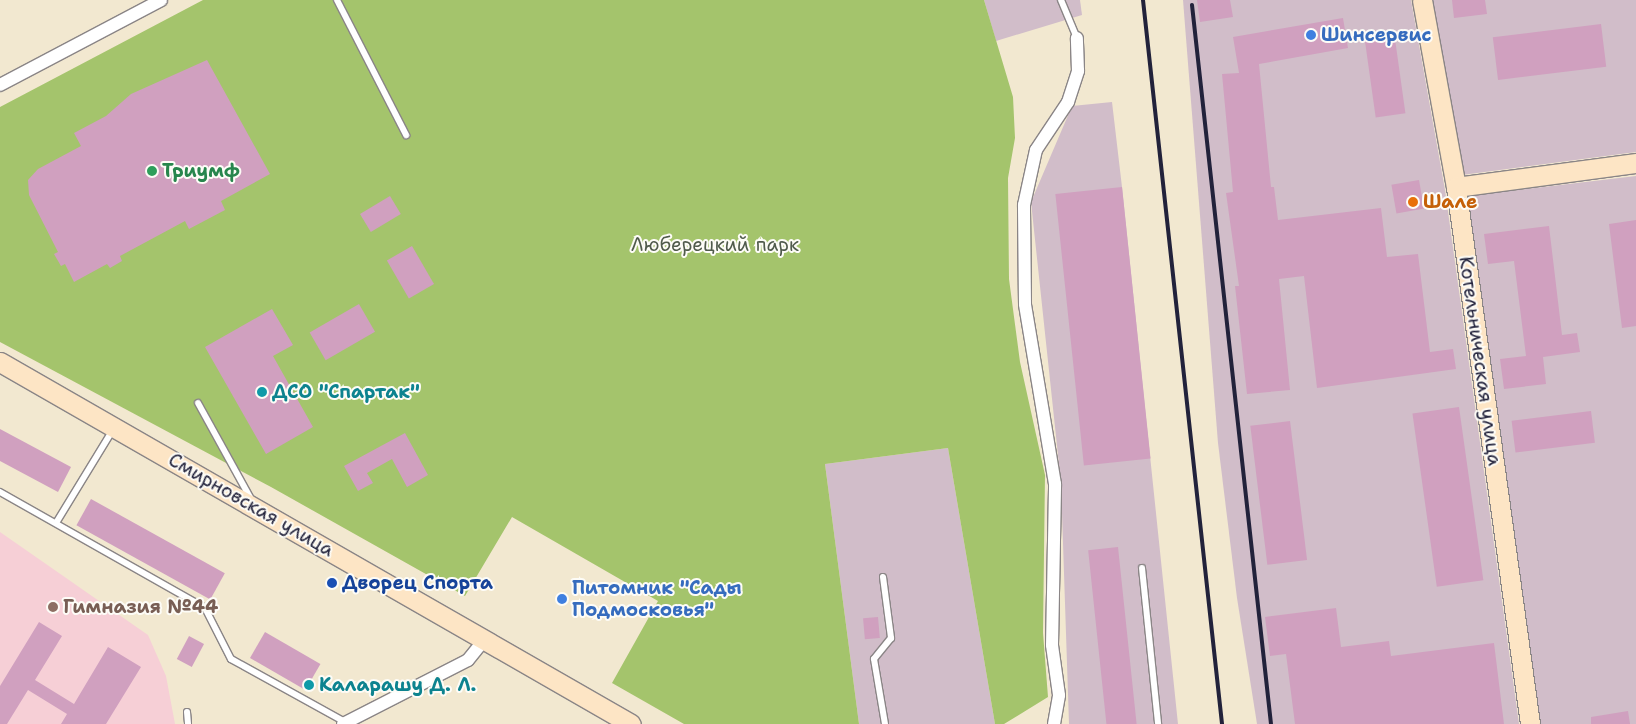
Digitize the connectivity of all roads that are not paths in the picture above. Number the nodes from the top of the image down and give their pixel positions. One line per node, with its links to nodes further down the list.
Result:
1 (161, 0): 6 (street)
2 (337, 0): 7 (lane)
3 (1061, 0): 5 (lane)
4 (1422, 0): 9 (street, Котельническая улица)
5 (1077, 38): 24 (street)
6 (0, 85)
7 (406, 135)
8 (1636, 163): 9 (street)
9 (1456, 186): 26 (street, Котельническая улица)
10 (0, 362): 12 (street, Смирновская улица)
11 (198, 403): 14 (lane)
12 (115, 426): 14 (street, Смирновская улица); 15 (lane)
13 (0, 492): 15 (lane)
14 (256, 507): 18 (street, Смирновская улица)
15 (56, 523): 20 (lane)
16 (1142, 568): 25 (lane)
17 (883, 577): 23 (lane)
18 (484, 640): 20 (street); 22 (street, Смирновская улица)
19 (187, 712): 21 (lane)
20 (345, 723)
21 (188, 724)
22 (631, 724)
23 (884, 724)
24 (1054, 724)
25 (1158, 724)
26 (1530, 724)

